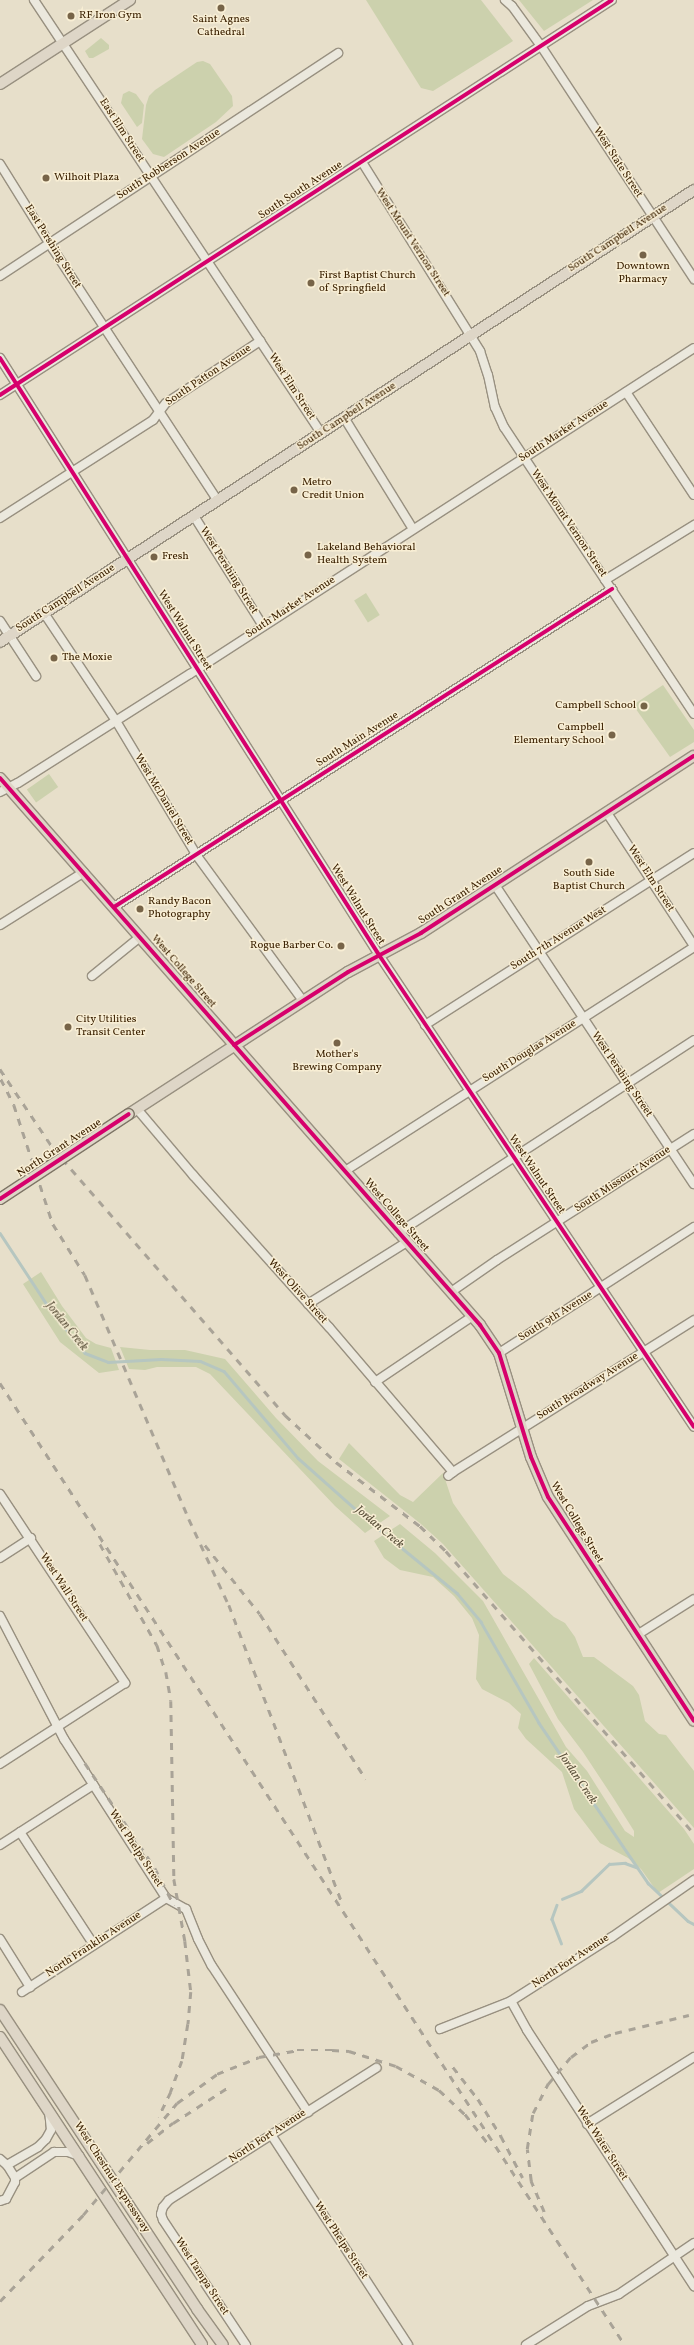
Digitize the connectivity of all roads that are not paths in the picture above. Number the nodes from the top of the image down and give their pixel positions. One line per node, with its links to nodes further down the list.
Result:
1 (34, 0): 5 (street, East Elm Street)
2 (130, 0): 5 (main road)
3 (505, 0): 6 (street, West State Street)
4 (612, 0): 6 (street, South South Avenue)
5 (63, 43): 8 (main road); 11 (street, East Elm Street)
6 (541, 46): 9 (street, South South Avenue); 13 (street, West State Street)
7 (338, 53): 11 (street, South Robberson Avenue)
8 (0, 84)
9 (362, 162): 15 (street, South South Avenue); 19 (street, West Mount Vernon Street)
10 (0, 164): 14 (street, East Pershing Street)
11 (151, 176): 14 (street, South Robberson Avenue); 15 (street, East Elm Street)
12 (694, 190): 13 (main road, South Campbell Avenue)
13 (653, 216): 17 (street, West State Street); 19 (main road, South Campbell Avenue)
14 (50, 244): 16 (street, South Robberson Avenue); 18 (street, East Pershing Street)
15 (207, 262): 18 (street, South South Avenue); 20 (street, West Elm Street)
16 (0, 276)
17 (694, 279)
18 (105, 329): 23 (street, South South Avenue); 26 (street)
19 (472, 335): 27 (main road, South Campbell Avenue); 29 (street, West Mount Vernon Street)
20 (260, 341): 26 (street, South Patton Avenue); 28 (street, West Elm Street)
21 (694, 348): 24 (street, South Market Avenue)
22 (0, 358): 23 (street, West Walnut Street)
23 (16, 385): 25 (street, South South Avenue); 30 (street, West Walnut Street)
24 (626, 392): 29 (street, South Market Avenue); 31 (street)
25 (0, 395)
26 (159, 411): 30 (street, South Patton Avenue); 32 (street)
27 (345, 419): 28 (main road, South Campbell Avenue); 36 (street)
28 (321, 433): 32 (main road, South Campbell Avenue)
29 (524, 458): 36 (street, South Market Avenue); 38 (street, West Mount Vernon Street)
30 (72, 472): 34 (street, South Patton Avenue); 37 (street, West Walnut Street)
31 (694, 495)
32 (218, 501): 33 (main road, South Campbell Avenue)
33 (194, 516): 37 (main road, South Campbell Avenue); 42 (street, West Pershing Street)
34 (0, 518)
35 (694, 525): 38 (street)
36 (413, 529): 42 (street, South Market Avenue)
37 (128, 559): 40 (main road, South Campbell Avenue); 45 (street, West Walnut Street)
38 (605, 580): 39 (street, West Mount Vernon Street)
39 (612, 590): 47 (street, West Mount Vernon Street); 52 (street, South Main Avenue)
40 (44, 613): 43 (main road, South Campbell Avenue); 48 (street, West McDaniel Street)
41 (0, 621): 43 (street)
42 (263, 626): 45 (street, South Market Avenue)
43 (10, 635): 44 (main road, South Campbell Avenue); 46 (street)
44 (0, 642)
45 (197, 669): 48 (street, South Market Avenue); 52 (street, West Walnut Street)
46 (36, 676)
47 (694, 714)
48 (116, 721): 51 (street, South Market Avenue); 55 (street, West McDaniel Street)
49 (694, 756): 53 (main road, South Grant Avenue)
50 (0, 778): 51 (main road, West College Street)
51 (4, 789): 56 (main road, West College Street)
52 (281, 801): 55 (street, South Main Avenue); 64 (street, West Walnut Street)
53 (607, 813): 57 (street, West Elm Street); 58 (main road, South Grant Avenue)
54 (694, 853): 57 (street, South 7th Avenue West)
55 (197, 856): 59 (street, South Main Avenue); 66 (street, West McDaniel Street)
56 (84, 872): 59 (main road, West College Street); 60 (street)
57 (651, 881): 62 (street, West Elm Street); 63 (street, South 7th Avenue West)
58 (494, 885): 63 (street, West Pershing Street); 64 (main road, South Grant Avenue)
59 (114, 907): 61 (main road, West College Street)
60 (0, 925)
61 (140, 937): 65 (street); 70 (main road, West College Street)
62 (694, 946): 67 (street, South Douglas Avenue)
63 (539, 951): 67 (street, West Pershing Street); 68 (street, South 7th Avenue West)
64 (379, 955): 66 (main road, South Grant Avenue); 68 (street, West Walnut Street)
65 (92, 976)
66 (303, 1001): 70 (main road, South Grant Avenue)
67 (583, 1019): 71 (street, West Pershing Street); 72 (street, South Douglas Avenue)
68 (425, 1026): 72 (street, West Walnut Street)
69 (694, 1040): 71 (street)
70 (234, 1045): 73 (main road, North Grant Avenue); 77 (main road, West College Street)
71 (626, 1084): 75 (street, West Pershing Street); 76 (street)
72 (469, 1091): 76 (street, West Walnut Street); 77 (street, South Douglas Avenue)
73 (133, 1111): 79 (main road, North Grant Avenue, bridge); 86 (street, West Olive Street)
74 (694, 1134): 75 (street, South Missouri Avenue)
75 (670, 1148): 78 (street, West Pershing Street); 80 (street, South Missouri Avenue)
76 (512, 1157): 80 (street, West Walnut Street); 82 (street)
77 (345, 1171): 82 (main road, West College Street)
78 (694, 1184)
79 (0, 1199)
80 (558, 1222): 84 (street, West Walnut Street); 85 (street, South Missouri Avenue)
81 (694, 1227): 84 (street, South 9th Avenue)
82 (398, 1233): 83 (main road, West College Street)
83 (407, 1242): 85 (main road, West College Street); 86 (street)
84 (602, 1288): 89 (street, West Walnut Street); 90 (street, South 9th Avenue)
85 (451, 1292): 87 (main road, West College Street)
86 (308, 1304): 91 (street, West Olive Street)
87 (473, 1316): 90 (main road, West College Street); 91 (street)
88 (694, 1320): 89 (street, South Broadway Avenue)
89 (644, 1352): 92 (street, West Walnut Street); 93 (street, South Broadway Avenue)
90 (499, 1353): 93 (main road, West College Street)
91 (375, 1382): 94 (street, West Olive Street)
92 (694, 1427)
93 (523, 1429): 94 (street, South Broadway Avenue); 100 (main road, West College Street)
94 (451, 1474)
95 (0, 1494): 96 (street, West Wall Street)
96 (31, 1538): 97 (street); 102 (street, West Wall Street)
97 (0, 1558)
98 (694, 1599): 100 (street)
99 (0, 1616): 102 (street, West Phelps Street)
100 (637, 1635): 101 (main road, West College Street)
101 (694, 1721)
102 (59, 1726): 103 (street); 104 (street, West Phelps Street)
103 (0, 1764)
104 (93, 1785): 105 (street); 108 (street, West Phelps Street)
105 (20, 1832): 106 (street); 110 (street)
106 (0, 1845)
107 (694, 1880): 113 (street, North Fort Avenue)
108 (166, 1898): 110 (street, North Franklin Avenue); 120 (street, West Phelps Street)
109 (0, 1939): 111 (street)
110 (94, 1945): 111 (street, North Franklin Avenue)
111 (30, 1987): 112 (street, North Franklin Avenue)
112 (22, 1992)
113 (511, 2001): 115 (street, North Fort Avenue); 121 (street, West Water Street)
114 (0, 2010): 133 (main road, West Chestnut Expressway)
115 (440, 2029)
116 (0, 2036): 119 (main road, West Chestnut Expressway)
117 (694, 2058): 121 (street)
118 (376, 2068): 120 (street, North Fort Avenue)
119 (49, 2111): 123 (main road, West Chestnut Expressway); 125 (street)
120 (308, 2112): 122 (street, North Fort Avenue)
121 (587, 2124): 130 (street, West Water Street)
122 (272, 2136): 128 (street, North Fort Avenue); 135 (street, West Phelps Street)
123 (79, 2156): 126 (street); 132 (main road, West Chestnut Expressway)
124 (0, 2160): 125 (street)
125 (7, 2165): 126 (street)
126 (15, 2178): 127 (street)
127 (0, 2201)
128 (163, 2207): 134 (street, West Tampa Street)
129 (694, 2243): 130 (street)
130 (674, 2255): 131 (street, West Water Street); 136 (street)
131 (694, 2286)
132 (202, 2345)
133 (224, 2345)
134 (246, 2345)
135 (408, 2345)
136 (526, 2345)

